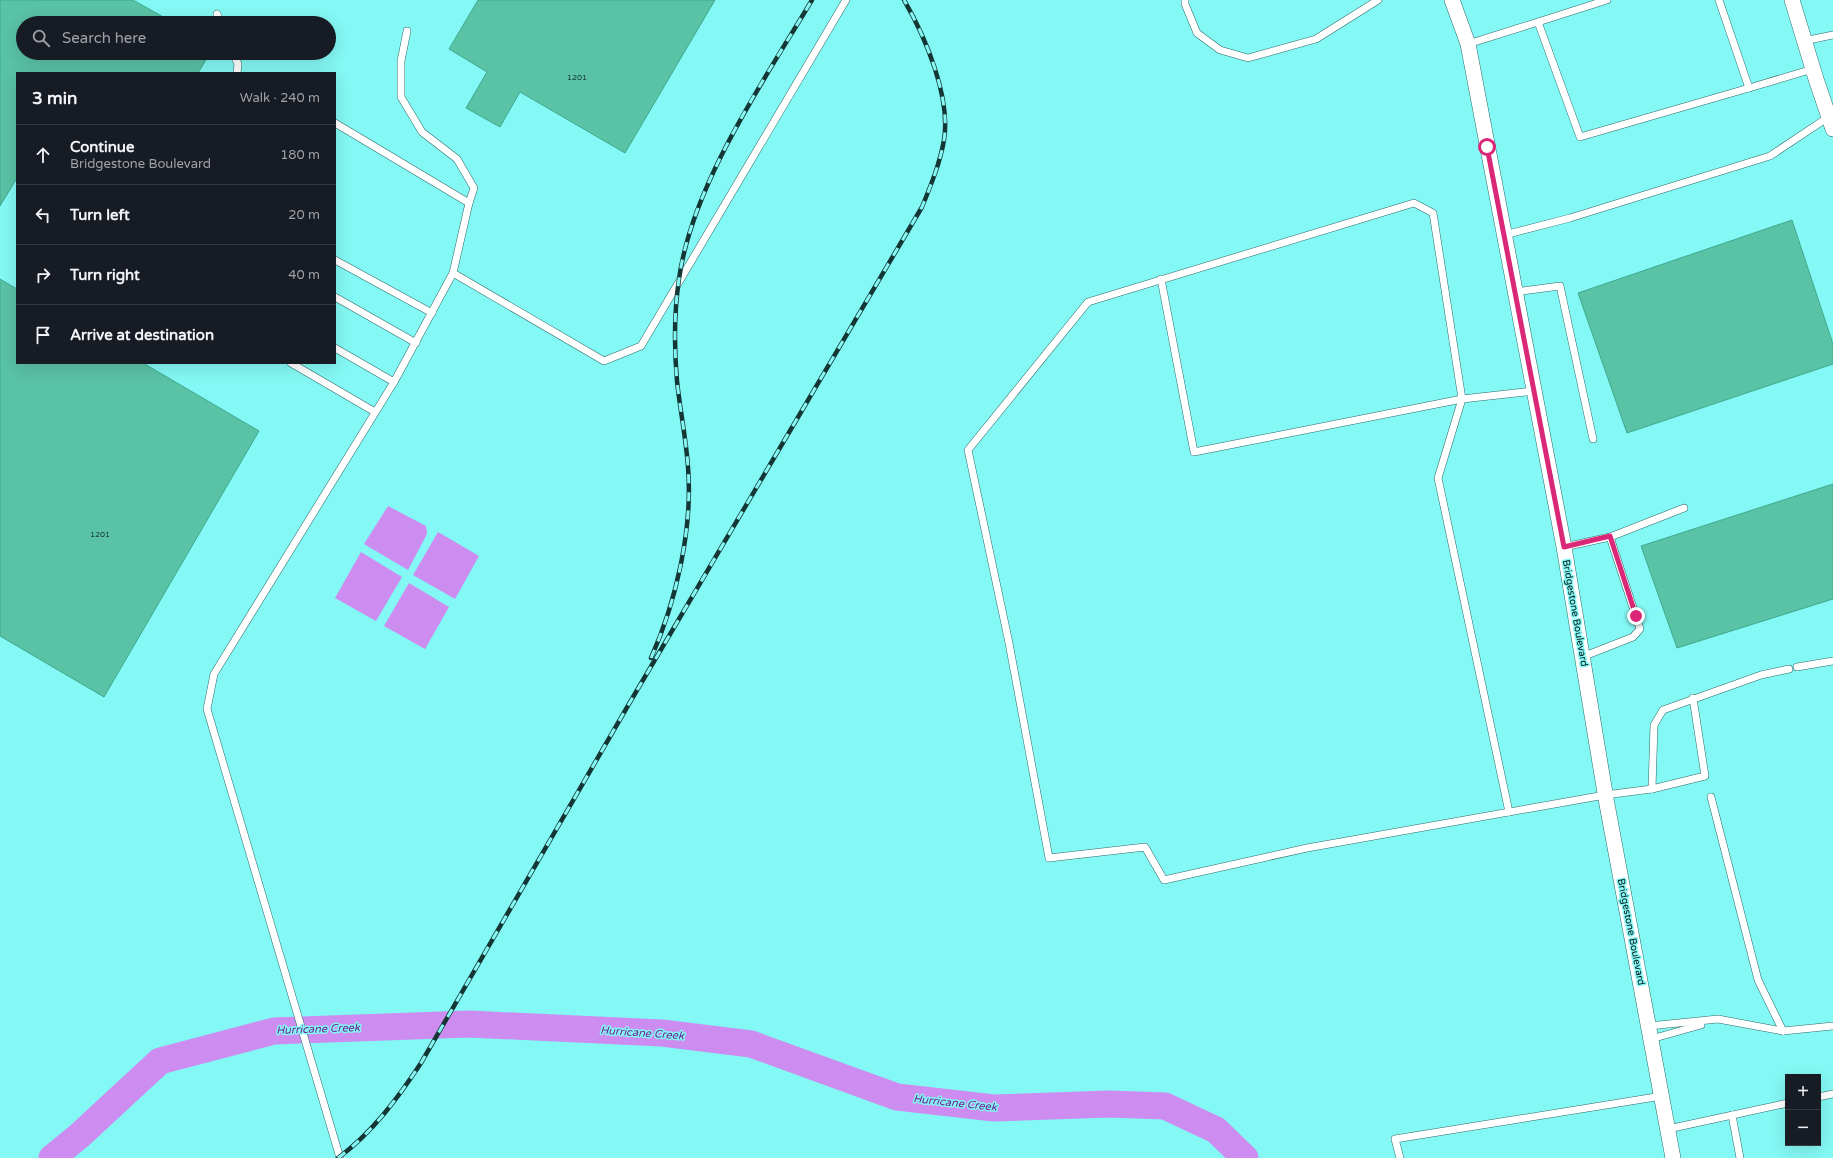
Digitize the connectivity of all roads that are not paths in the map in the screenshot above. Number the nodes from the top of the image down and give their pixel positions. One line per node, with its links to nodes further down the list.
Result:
1 (846, 0): 22 (lane)
2 (1185, 0): 3 (lane)
3 (1378, 0)
4 (1452, 0): 12 (street, Bridgestone Boulevard)
5 (1607, 0): 8 (lane)
6 (1719, 0): 16 (lane)
7 (1792, 0): 11 (street)
8 (1538, 22): 12 (lane); 16 (lane)
9 (407, 31): 19 (lane)
10 (1833, 35): 11 (lane)
11 (1804, 40): 14 (street)
12 (1468, 44): 20 (street, Bridgestone Boulevard)
13 (236, 60): 15 (lane)
14 (1813, 69): 16 (lane); 17 (street)
15 (237, 72)
16 (1749, 88)
17 (1831, 120): 20 (lane)
18 (336, 124): 19 (lane)
19 (469, 203): 22 (lane)
20 (1504, 235): 24 (street, Bridgestone Boulevard)
21 (336, 261): 26 (lane)
22 (454, 273): 26 (lane)
23 (1161, 280): 32 (lane); 32 (lane); 46 (lane)
24 (1515, 292): 31 (street, Bridgestone Boulevard); 34 (lane)
25 (336, 298): 27 (lane)
26 (432, 313): 27 (lane)
27 (416, 343): 30 (lane)
28 (336, 349): 30 (lane)
29 (293, 364): 33 (lane)
30 (394, 382): 33 (lane)
31 (1534, 391): 32 (lane); 37 (street, Bridgestone Boulevard)
32 (1462, 399): 46 (lane)
33 (375, 412): 57 (lane)
34 (1593, 439)
35 (1684, 508): 36 (lane)
36 (1610, 536): 37 (lane); 38 (lane)
37 (1564, 547): 38 (street, Bridgestone Boulevard)
38 (1582, 657): 44 (street, Bridgestone Boulevard)
39 (1833, 661): 40 (lane)
40 (1797, 667)
41 (1789, 669): 42 (lane)
42 (1693, 698): 43 (lane); 43 (lane)
43 (1652, 789): 44 (lane)
44 (1605, 795): 46 (lane); 50 (street, Bridgestone Boulevard)
45 (1711, 797): 49 (lane)
46 (1509, 812)
47 (1718, 1020): 49 (lane); 50 (lane); 50 (lane)
48 (1833, 1026): 49 (lane)
49 (1782, 1031)
50 (1650, 1033): 52 (street, Bridgestone Boulevard)
51 (1833, 1094): 53 (lane)
52 (1662, 1096): 56 (street, Bridgestone Boulevard); 58 (lane)
53 (1821, 1096)
54 (1785, 1104): 55 (lane)
55 (1732, 1115): 56 (lane); 60 (lane)
56 (1668, 1129): 59 (street, Bridgestone Boulevard)
57 (340, 1158)
58 (1400, 1158)
59 (1673, 1158)
60 (1740, 1158)

